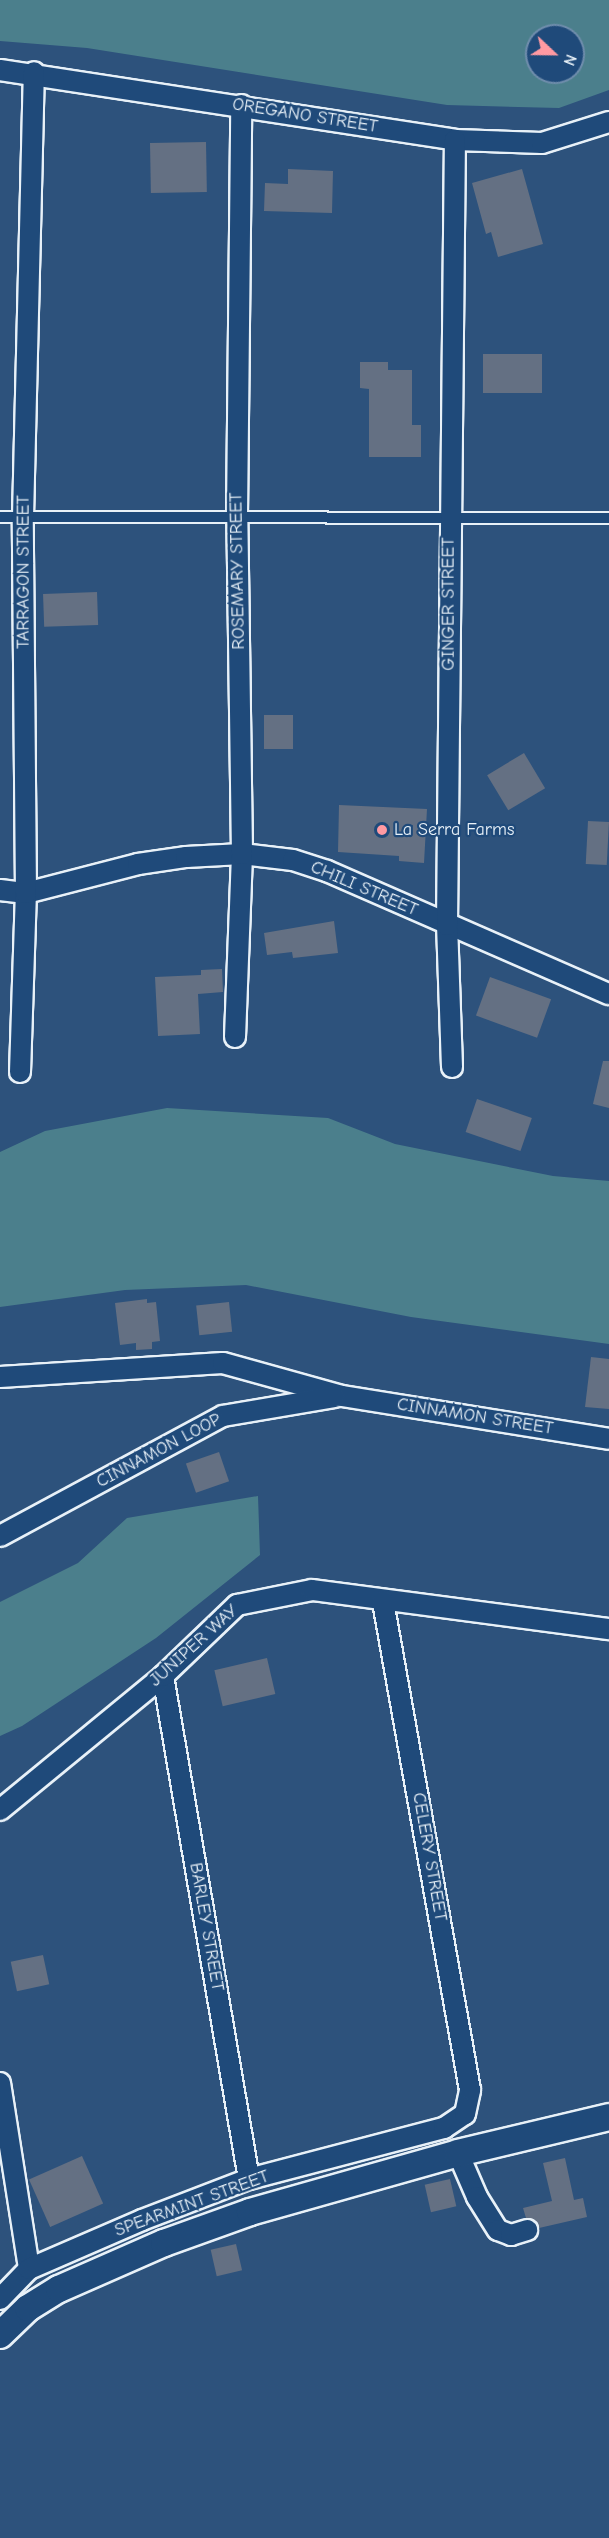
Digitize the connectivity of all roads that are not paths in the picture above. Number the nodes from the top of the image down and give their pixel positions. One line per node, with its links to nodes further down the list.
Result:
1 (0, 70): 2 (street, OREGANO STREET)
2 (34, 72): 3 (street, OREGANO STREET); 8 (street, TARRAGON STREET)
3 (241, 105): 5 (street, OREGANO STREET); 6 (street, ROSEMARY STREET)
4 (609, 122): 5 (street, OREGANO STREET)
5 (455, 140): 10 (street, GINGER STREET)
6 (237, 516): 8 (lane); 10 (lane); 11 (street, ROSEMARY STREET)
7 (0, 517): 8 (lane)
8 (23, 517): 13 (street, TARRAGON STREET)
9 (609, 518): 10 (lane)
10 (449, 520): 14 (street, GINGER STREET)
11 (242, 854): 13 (street, CHILI STREET); 14 (street, CHILI STREET); 16 (street, ROSEMARY STREET)
12 (0, 890): 13 (street, CHILI STREET)
13 (26, 893): 18 (street, TARRAGON STREET)
14 (447, 925): 15 (street, CHILI STREET); 17 (street, GINGER STREET)
15 (609, 994)
16 (235, 1037)
17 (452, 1067)
18 (20, 1072)
19 (0, 1377): 20 (street)
20 (342, 1396): 21 (street, CINNAMON STREET); 22 (street, CINNAMON LOOP)
21 (609, 1439)
22 (0, 1536)
23 (383, 1601): 24 (street, JUNIPER WAY); 25 (street, JUNIPER WAY); 28 (street, CELERY STREET)
24 (609, 1629)
25 (163, 1676): 26 (street, JUNIPER WAY); 31 (street, BARLEY STREET)
26 (0, 1810)
27 (0, 2084): 33 (street)
28 (465, 2114): 31 (street, SPEARMINT STREET)
29 (609, 2117): 30 (street)
30 (458, 2153): 32 (street); 35 (street)
31 (249, 2179): 33 (street, SPEARMINT STREET)
32 (527, 2230)
33 (29, 2269): 34 (street, SPEARMINT STREET)
34 (0, 2299)
35 (0, 2335)

